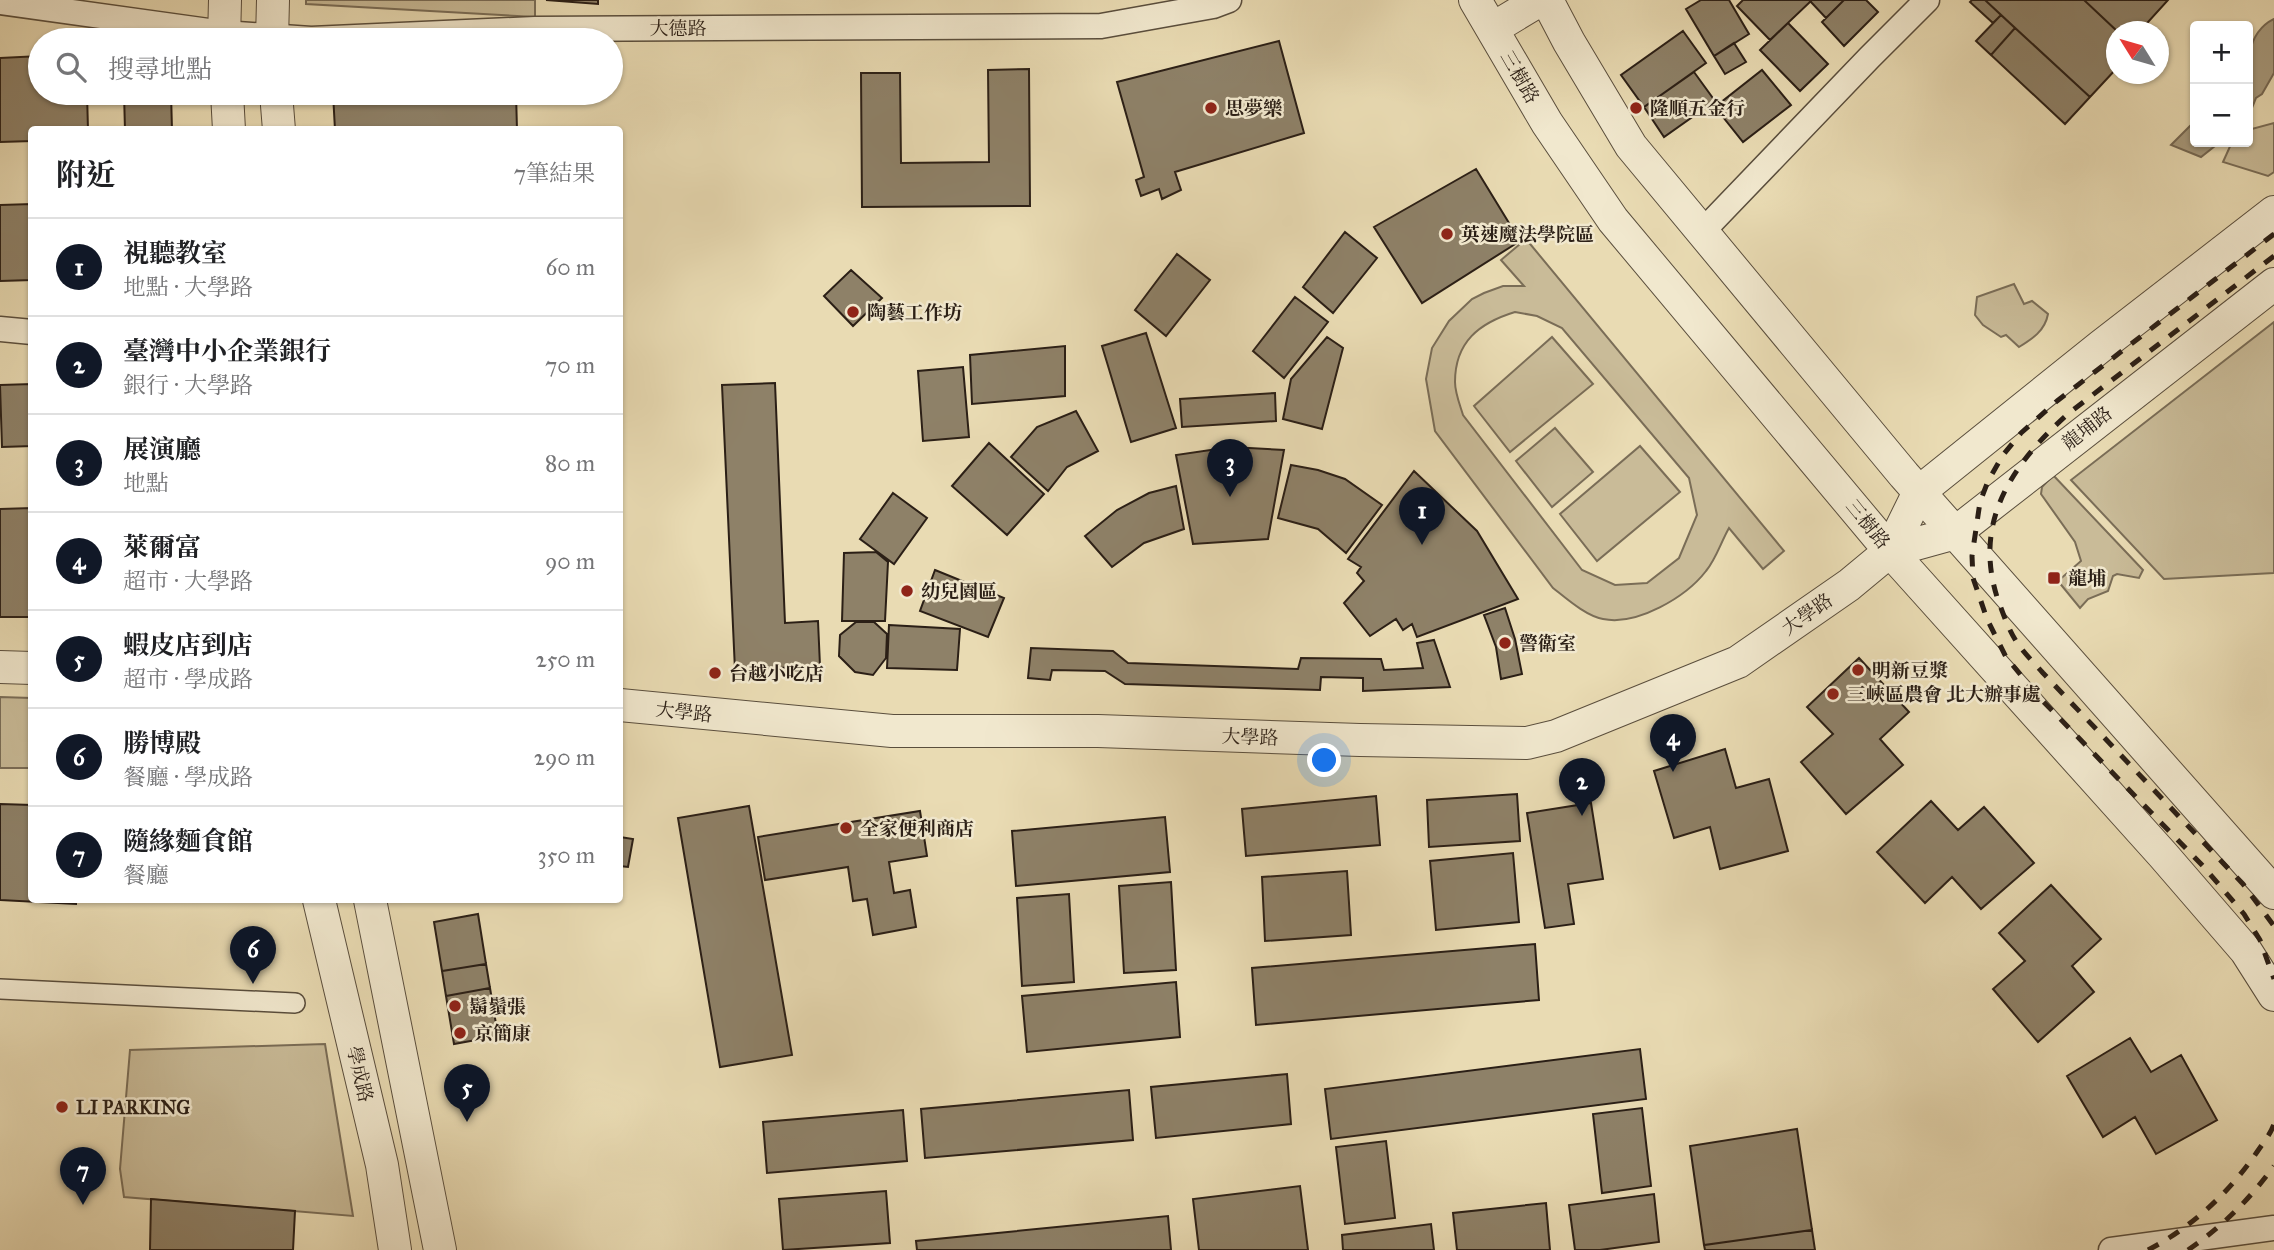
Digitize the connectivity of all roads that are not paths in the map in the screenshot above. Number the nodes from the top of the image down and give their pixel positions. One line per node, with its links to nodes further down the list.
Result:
1 (225, 0): 10 (street)
2 (273, 0): 11 (street)
3 (1229, 0): 12 (street, 大德路)
4 (1475, 0): 13 (street, 三樹路)
5 (1540, 0): 13 (street, 三樹路)
6 (1547, 0): 19 (street)
7 (1927, 0): 19 (street)
8 (0, 2): 9 (street, 大德路)
9 (171, 28)
10 (223, 28)
11 (272, 28)
12 (623, 29)
13 (1492, 29): 25 (street, 三樹路)
14 (228, 105): 16 (street)
15 (277, 105): 17 (street)
16 (229, 126)
17 (279, 126)
18 (2274, 212): 23 (street)
19 (1702, 232): 23 (street)
20 (2274, 284): 24 (street, 龍埔路)
21 (0, 329): 22 (street)
22 (28, 332)
23 (1919, 492): 24 (street); 25 (street, 大學路)
24 (1955, 533): 25 (street, 龍埔路); 29 (street)
25 (1890, 551): 28 (street, 大學路); 33 (street, 三樹路)
26 (0, 667): 27 (street)
27 (28, 668)
28 (623, 705)
29 (2274, 893)
30 (320, 903): 36 (street, 學成路)
31 (371, 903): 37 (street)
32 (0, 989): 34 (street)
33 (2274, 995)
34 (295, 1003)
35 (2274, 1228): 38 (street)
36 (395, 1250)
37 (440, 1250)
38 (2111, 1250)

